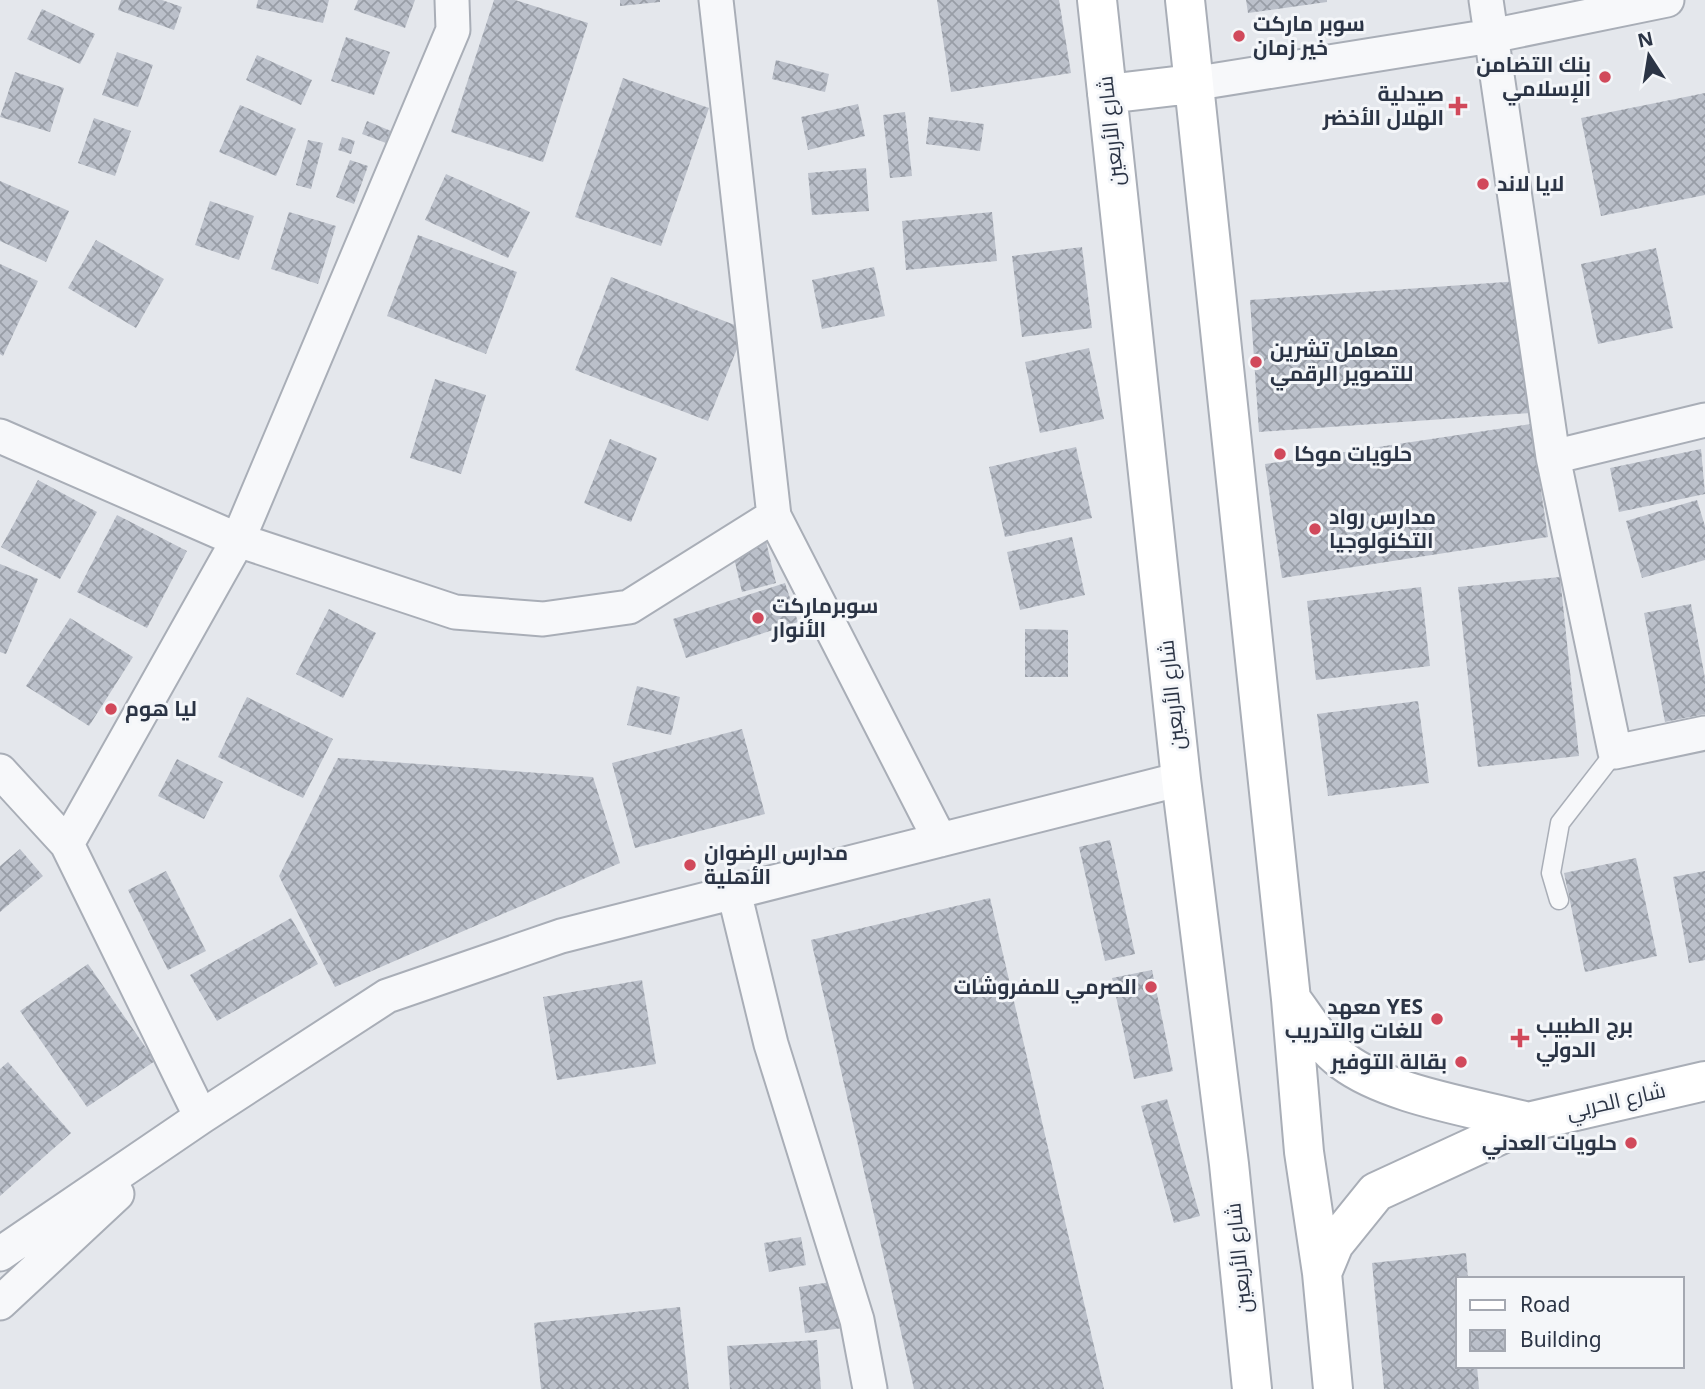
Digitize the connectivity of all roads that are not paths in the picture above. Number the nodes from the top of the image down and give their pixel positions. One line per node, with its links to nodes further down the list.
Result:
1 (452, 0): 14 (street)
2 (716, 0): 13 (street)
3 (1097, 0): 9 (main road, شارع الأربعين)
4 (1185, 0): 8 (main road)
5 (1486, 0): 7 (street)
6 (1667, 0): 7 (street)
7 (1491, 36): 8 (street); 12 (street)
8 (1192, 84): 9 (main road); 23 (main road)
9 (1107, 94): 18 (main road, شارع الأربعين)
10 (1705, 420): 12 (street)
11 (0, 436): 14 (street)
12 (1553, 457): 16 (street)
13 (774, 516): 14 (street); 19 (street)
14 (238, 540): 20 (street)
15 (1705, 733): 16 (street)
16 (1615, 752): 22 (lane)
17 (0, 771): 20 (street)
18 (1181, 779): 19 (street); 31 (main road, شارع الأربعين)
19 (940, 839): 21 (street)
20 (66, 844): 25 (street)
21 (734, 892): 25 (street); 30 (street)
22 (1559, 900)
23 (1291, 999): 26 (main road); 28 (main road)
24 (1705, 1081): 26 (main road, شارع الحربي)
25 (201, 1117): 27 (street); 29 (street)
26 (1528, 1122): 28 (main road, شارع الحربي)
27 (0, 1254)
28 (1321, 1273): 32 (main road)
29 (0, 1303)
30 (870, 1389)
31 (1252, 1389)
32 (1333, 1389)

